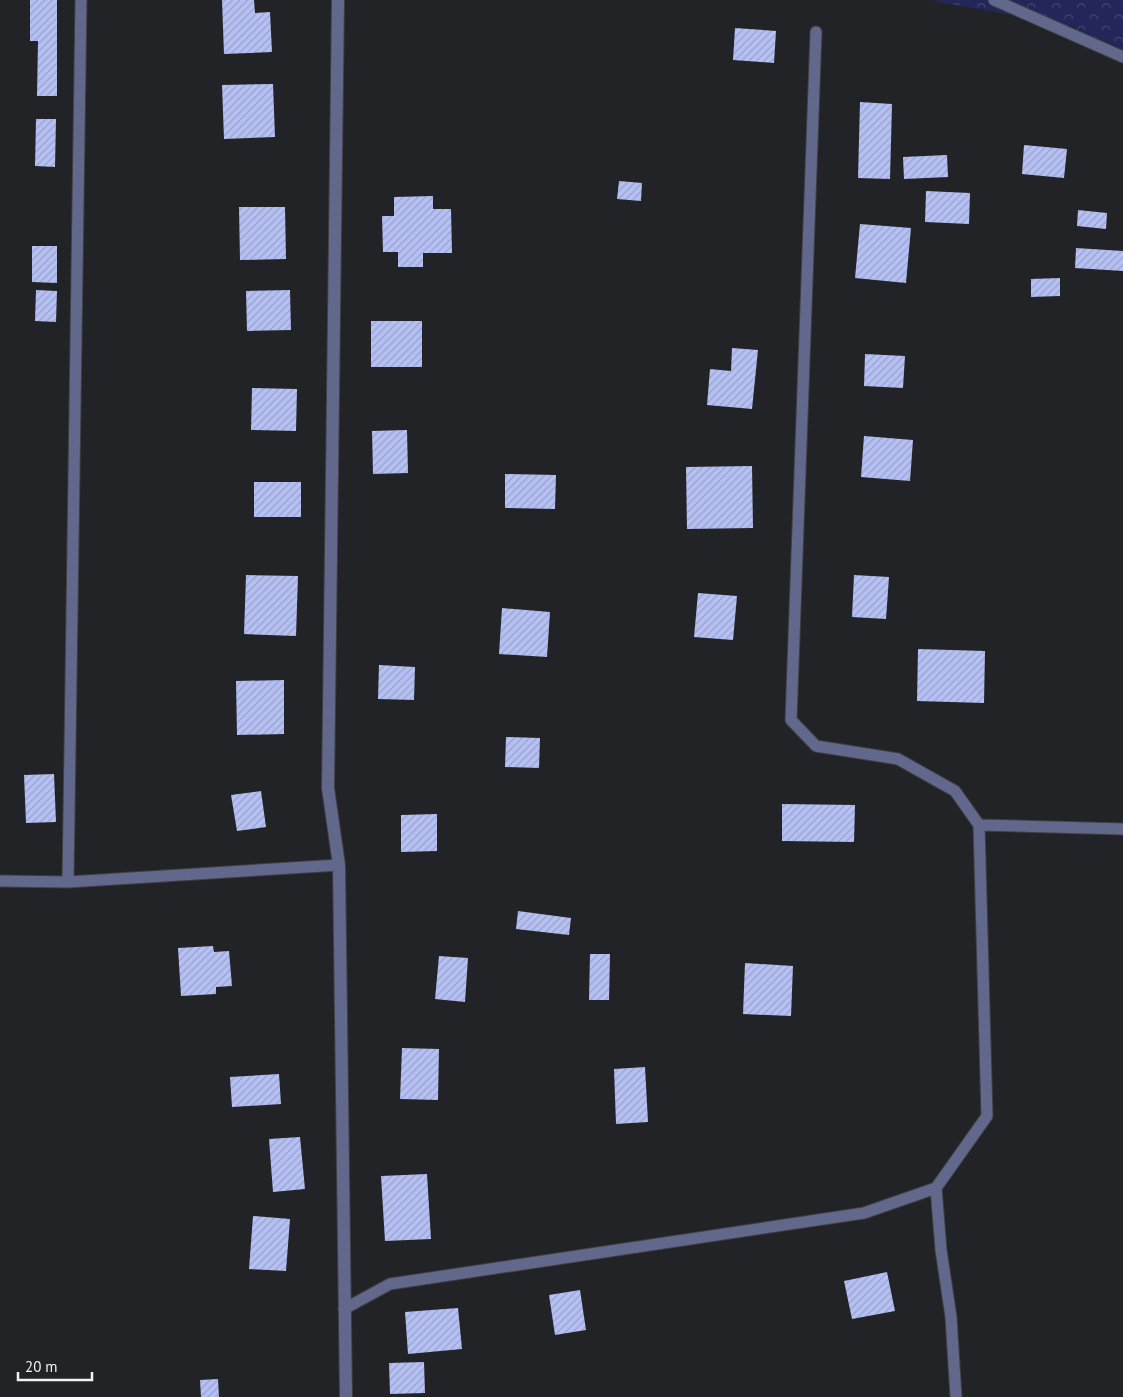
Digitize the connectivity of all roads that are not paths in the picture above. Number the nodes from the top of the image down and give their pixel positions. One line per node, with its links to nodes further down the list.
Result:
1 (81, 0): 10 (lane)
2 (338, 0): 8 (street)
3 (994, 0): 5 (lane)
4 (816, 32): 6 (lane)
5 (1123, 57)
6 (979, 825): 7 (lane); 11 (lane)
7 (1123, 829)
8 (339, 865): 10 (lane); 12 (street)
9 (0, 881): 10 (lane)
10 (68, 882)
11 (936, 1188): 12 (lane); 14 (lane)
12 (344, 1309): 13 (street)
13 (346, 1397)
14 (956, 1397)

